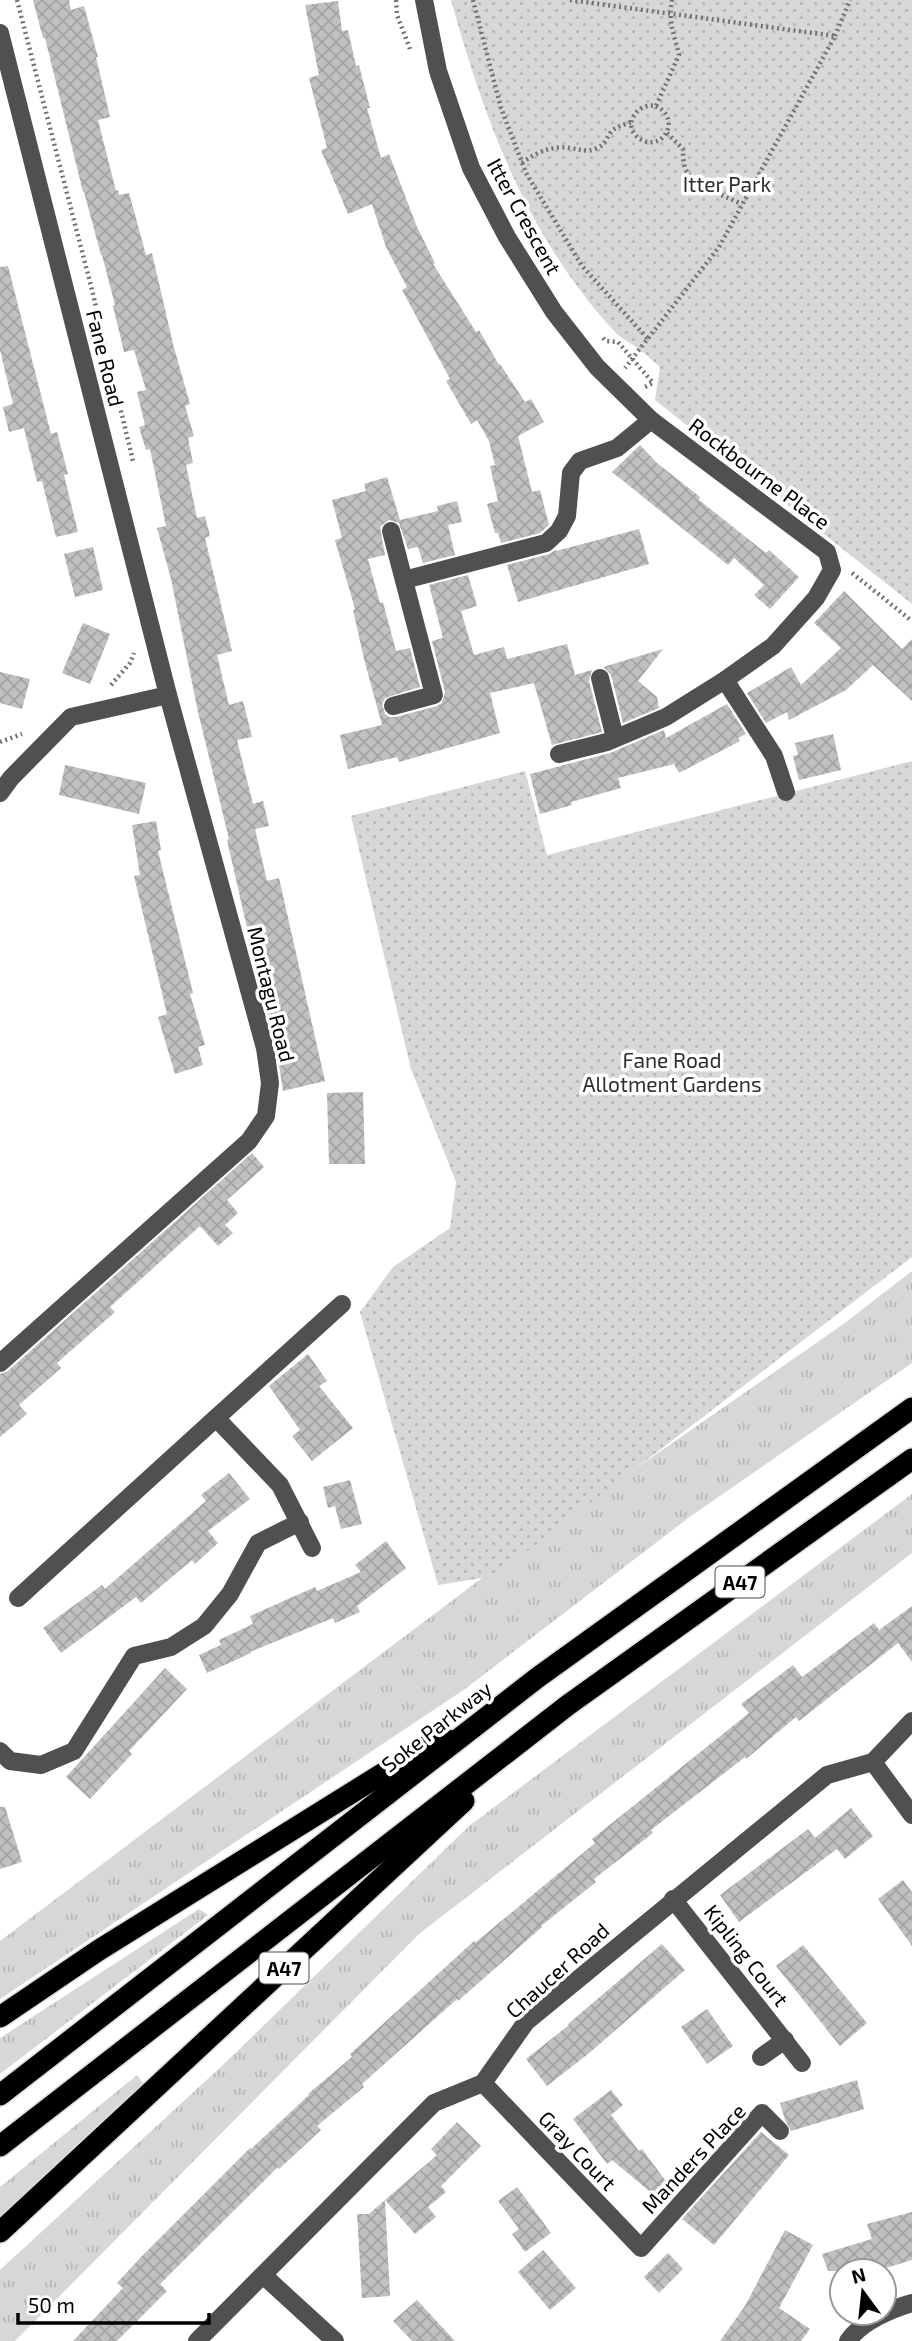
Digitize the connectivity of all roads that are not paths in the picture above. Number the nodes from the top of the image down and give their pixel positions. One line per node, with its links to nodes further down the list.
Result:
1 (424, 0): 3 (street, Itter Crescent)
2 (0, 33): 8 (street, Fane Road)
3 (650, 420): 5 (street); 7 (street, Rockbourne Place)
4 (391, 531): 5 (street)
5 (404, 580): 9 (street)
6 (600, 678): 10 (street)
7 (726, 680): 10 (street); 13 (street)
8 (168, 695): 12 (street); 16 (street, Montagu Road)
9 (393, 706)
10 (615, 738): 11 (street)
11 (559, 754)
12 (6, 774): 14 (street)
13 (786, 792)
14 (0, 793)
15 (342, 1304): 18 (street)
16 (0, 1363)
17 (912, 1408): 23 (highway, Soke Parkway / A47)
18 (216, 1418): 20 (street); 22 (street)
19 (912, 1459): 24 (highway, A47)
20 (300, 1522): 21 (street); 26 (street)
21 (312, 1548)
22 (18, 1598)
23 (537, 1678): 30 (highway, A47); 35 (highway, Soke Parkway / A47)
24 (568, 1704): 37 (highway, A47); 38 (highway, A47)
25 (912, 1721): 27 (street)
26 (0, 1751)
27 (873, 1762): 28 (street); 29 (street, Chaucer Road)
28 (912, 1815)
29 (673, 1899): 31 (street, Kipling Court); 34 (street, Chaucer Road)
30 (0, 2017)
31 (785, 2040): 32 (street, Kipling Court); 33 (street, Kipling Court)
32 (761, 2057)
33 (802, 2063)
34 (483, 2083): 39 (street, Gray Court); 40 (street)
35 (0, 2095)
36 (780, 2130): 39 (street, Manders Place)
37 (0, 2146)
38 (0, 2232)
39 (641, 2248)
40 (263, 2274): 42 (street); 43 (street)
41 (912, 2303): 44 (street)
42 (197, 2341)
43 (335, 2341)
44 (848, 2341)

